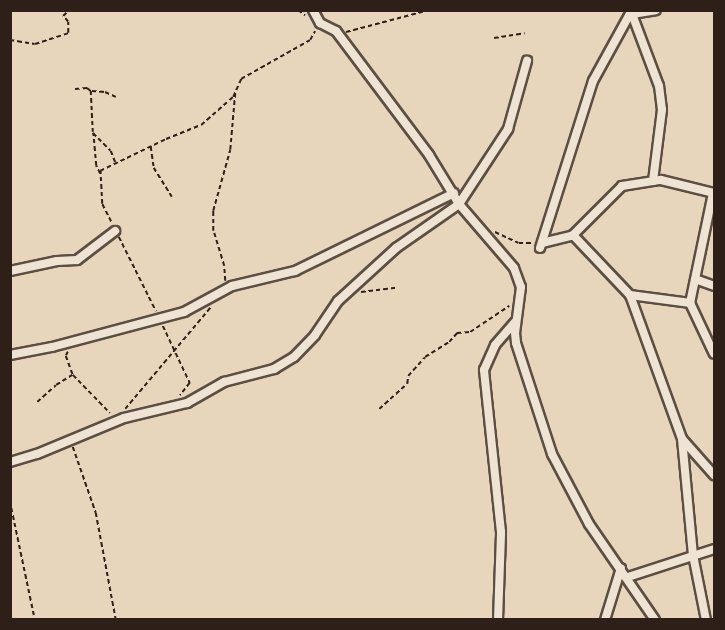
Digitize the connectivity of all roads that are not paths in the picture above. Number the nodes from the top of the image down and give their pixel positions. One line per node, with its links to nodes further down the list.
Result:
1 (313, 10): 6 (street)
2 (656, 10): 3 (street)
3 (632, 12): 5 (street); 10 (street)
4 (527, 61): 8 (street)
5 (653, 181): 7 (street); 10 (street)
6 (454, 193): 8 (street); 18 (street)
7 (713, 193): 12 (street)
8 (459, 204): 16 (street); 20 (street)
9 (115, 231): 11 (street)
10 (573, 235): 14 (street)
11 (10, 271)
12 (695, 279): 13 (street); 15 (street)
13 (714, 286)
14 (630, 295): 15 (street); 19 (street)
15 (690, 303): 17 (street)
16 (516, 322): 24 (street); 26 (street)
17 (714, 354)
18 (10, 356)
19 (682, 439): 21 (street); 23 (street)
20 (10, 462)
21 (714, 473)
22 (714, 549): 23 (street)
23 (693, 555): 25 (street); 29 (street)
24 (621, 568): 25 (street); 27 (street)
25 (628, 577): 28 (street)
26 (498, 620)
27 (605, 620)
28 (655, 620)
29 (706, 620)

